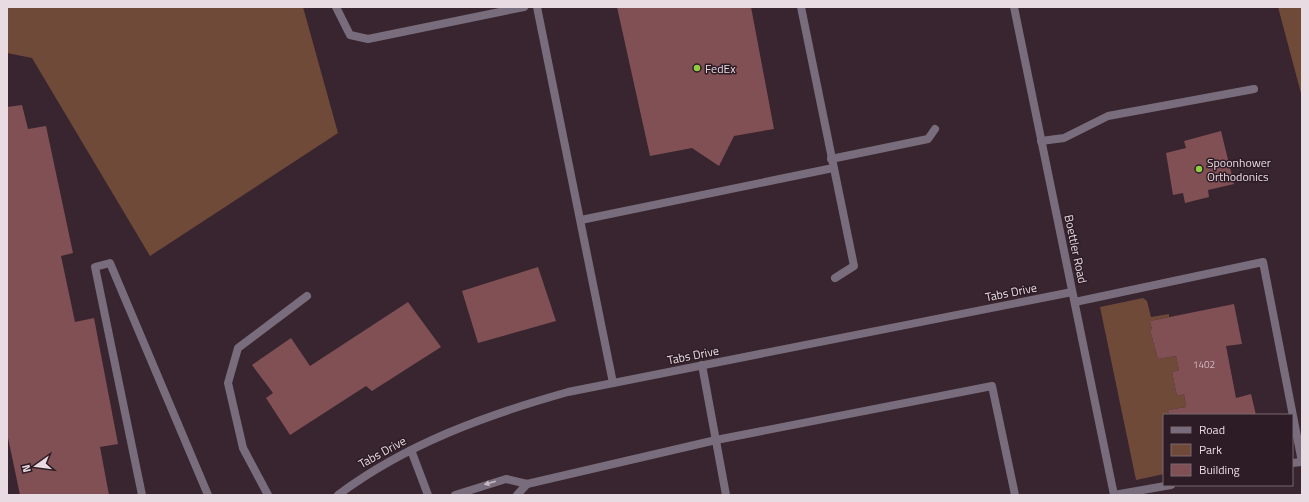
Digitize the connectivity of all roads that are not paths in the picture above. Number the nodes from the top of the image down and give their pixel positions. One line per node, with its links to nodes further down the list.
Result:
1 (336, 7): 2 (street)
2 (524, 7)
3 (538, 7): 10 (street)
4 (801, 7): 9 (street)
5 (1014, 7): 8 (street, Boettler Road)
6 (1254, 88): 8 (street)
7 (935, 129): 9 (street)
8 (1041, 141): 12 (street, Boettler Road)
9 (832, 164): 10 (street); 11 (street)
10 (581, 220): 16 (street)
11 (835, 278)
12 (1072, 292): 14 (street, Boettler Road); 15 (street, Tabs Drive)
13 (307, 296): 26 (street)
14 (1075, 302): 17 (street); 33 (street, Boettler Road)
15 (702, 365): 16 (street, Tabs Drive); 19 (street)
16 (613, 383): 20 (street, Tabs Drive)
17 (1293, 414)
18 (1293, 415): 21 (street)
19 (716, 440): 22 (street); 31 (street); 32 (street)
20 (411, 450): 27 (street, Tabs Drive); 28 (street)
21 (1293, 464)
22 (527, 484): 29 (street, one-way to 29); 30 (street)
23 (1165, 486): 33 (street)
24 (142, 495): 25 (street)
25 (208, 495)
26 (268, 495)
27 (338, 495)
28 (428, 495)
29 (455, 495)
30 (516, 495)
31 (726, 495)
32 (1015, 495)
33 (1114, 495)

